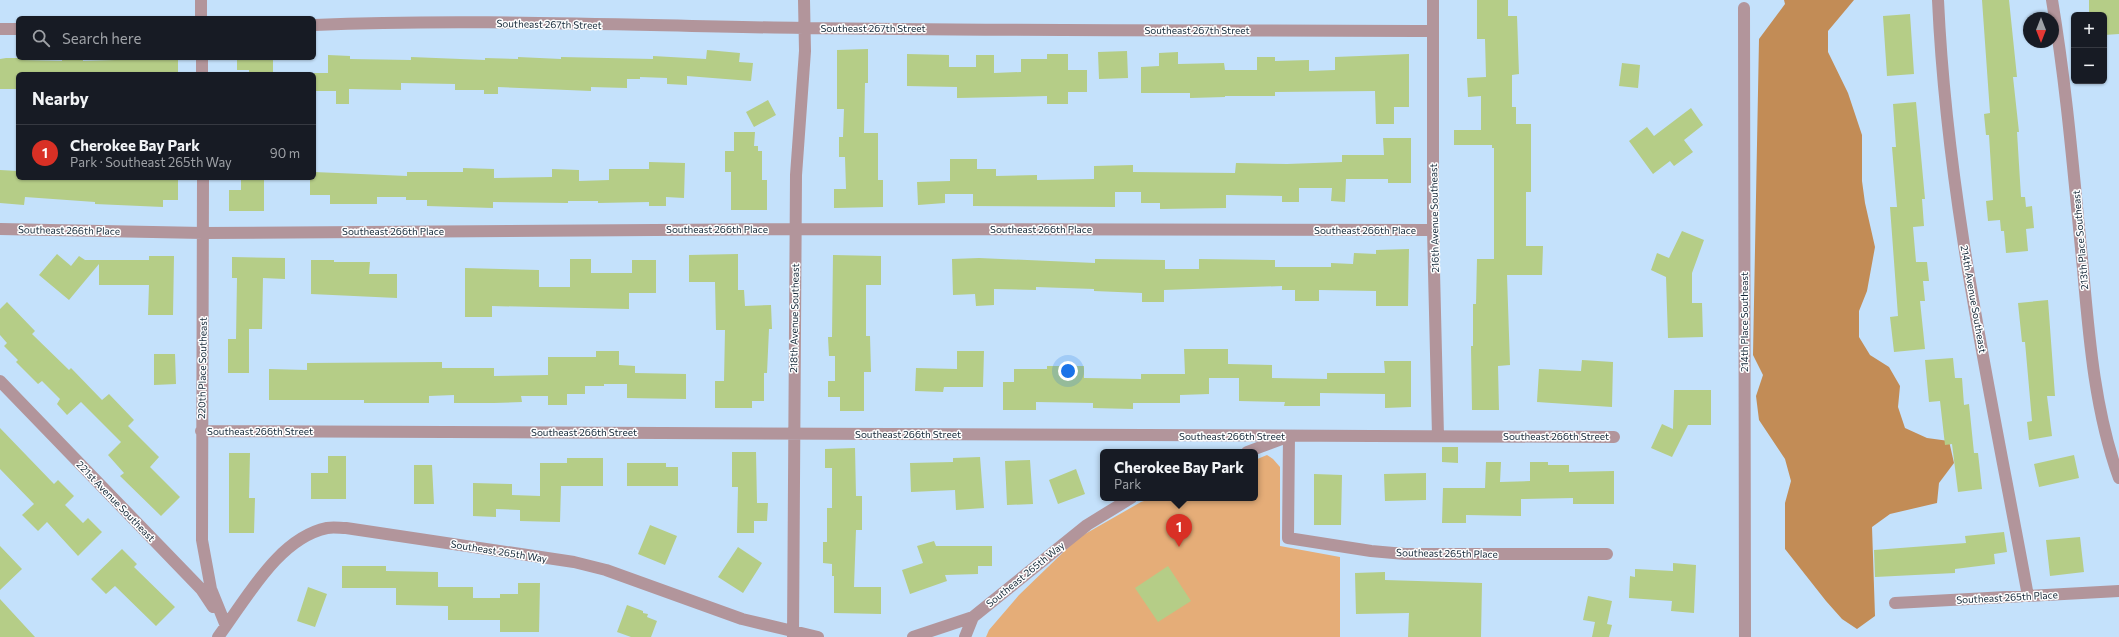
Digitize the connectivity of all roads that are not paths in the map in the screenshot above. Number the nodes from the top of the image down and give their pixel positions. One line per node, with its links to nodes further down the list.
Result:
1 (201, 0): 7 (street)
2 (804, 0): 9 (street, 218th Avenue Southeast)
3 (1433, 0): 12 (street, 216th Avenue Southeast)
4 (1938, 0): 31 (street, 214th Avenue Southeast)
5 (2052, 0): 27 (street, 213th Place Southeast)
6 (1744, 8): 40 (street, 214th Place Southeast)
7 (201, 16)
8 (316, 24): 9 (street, Southeast 267th Street)
9 (804, 28): 12 (street, Southeast 267th Street); 16 (street, 218th Avenue Southeast)
10 (0, 29): 11 (street)
11 (16, 29)
12 (1433, 31): 18 (street, 216th Avenue Southeast)
13 (202, 60): 14 (street)
14 (202, 72)
15 (203, 180): 19 (street, 220th Place Southeast)
16 (795, 228): 18 (street, Southeast 266th Place); 19 (street, Southeast 266th Place); 22 (street, 218th Avenue Southeast)
17 (0, 229): 19 (street, Southeast 266th Place)
18 (1433, 230): 24 (street, 216th Avenue Southeast)
19 (203, 233): 21 (street, 220th Place Southeast)
20 (0, 381): 34 (street, 221st Avenue Southeast)
21 (201, 431): 22 (street, Southeast 266th Street); 34 (street, 220th Place Southeast)
22 (793, 433): 23 (street, Southeast 266th Street); 35 (street, 218th Avenue Southeast)
23 (1289, 436): 24 (street, Southeast 266th Street); 26 (street); 29 (street, Southeast 265th Place)
24 (1438, 436): 25 (street, Southeast 266th Street)
25 (1614, 437)
26 (1255, 449)
27 (2119, 478)
28 (1126, 501): 33 (street, Southeast 265th Way)
29 (1607, 554)
30 (2119, 591): 31 (street, Southeast 265th Place)
31 (2028, 596): 32 (street, Southeast 265th Place)
32 (1895, 603)
33 (973, 617): 38 (street, Southeast 265th Way); 39 (street)
34 (226, 626): 35 (street, Southeast 265th Way); 36 (street, Southeast 265th Way)
35 (793, 634): 37 (street, Southeast 265th Way)
36 (218, 637)
37 (818, 637)
38 (913, 637)
39 (965, 637)
40 (1745, 637)

